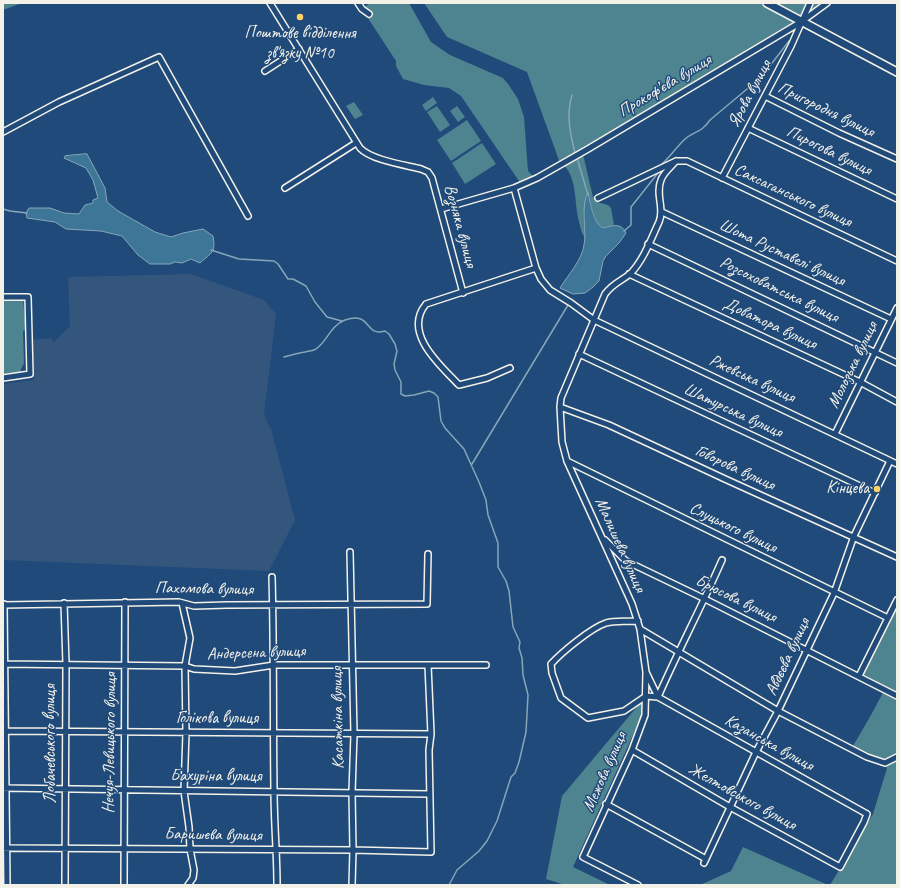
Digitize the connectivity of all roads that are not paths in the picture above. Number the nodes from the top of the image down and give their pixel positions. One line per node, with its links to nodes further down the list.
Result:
1 (270, 3): 8 (street, Возняка вулиця)
2 (358, 3): 6 (street)
3 (767, 3): 7 (main road)
4 (810, 3): 7 (street, Ярова вулиця)
5 (827, 3): 7 (street, Прокоф’єва вулиця)
6 (369, 14)
7 (801, 22): 10 (main road); 11 (street, Ярова вулиця); 19 (street, Прокоф’єва вулиця)
8 (299, 49): 9 (street); 14 (street, Возняка вулиця)
9 (265, 71)
10 (897, 72)
11 (765, 96): 12 (street, Ярова вулиця); 15 (street, Пригородня вулиця)
12 (748, 128): 17 (street, Ярова вулиця); 21 (street, Пирогова вулиця)
13 (3, 132): 24 (street)
14 (356, 143): 18 (street); 22 (street, Возняка вулиця)
15 (897, 159)
16 (676, 161): 17 (street, Саксаганського вулиця); 20 (street); 23 (street)
17 (722, 178): 26 (street, Саксаганського вулиця)
18 (285, 188)
19 (514, 188): 22 (street, Прокоф’єва вулиця); 27 (street, Ржевська вулиця)
20 (598, 198)
21 (897, 199)
22 (441, 210): 29 (street, Возняка вулиця)
23 (662, 212): 25 (street, Малишева вулиця); 32 (street, Шота Руставелі вулиця)
24 (248, 216)
25 (648, 244): 28 (street, Малишева вулиця); 34 (street, Розсоховатська вулиця)
26 (897, 261)
27 (536, 268): 29 (street); 33 (street, Ржевська вулиця)
28 (629, 274): 33 (street, Малишева вулиця); 39 (street, Доватора вулиця)
29 (463, 292): 37 (street)
30 (3, 298): 38 (street)
31 (897, 308): 32 (street, Молозька вулиця)
32 (891, 319): 34 (street, Молозька вулиця)
33 (594, 320): 35 (street, Малишева вулиця); 42 (street, Ржевська вулиця)
34 (875, 352): 36 (street, Розсоховатська вулиця); 39 (street, Молозька вулиця)
35 (579, 354): 41 (street, Малишева вулиця); 48 (street, Шатурська вулиця)
36 (897, 363)
37 (510, 368)
38 (3, 378)
39 (860, 382): 40 (street, Доватора вулиця); 42 (street, Молозька вулиця)
40 (897, 402)
41 (560, 407): 43 (street, Малишева вулиця); 49 (street, Говорова вулиця)
42 (835, 434): 44 (street, Ржевська вулиця)
43 (567, 460): 46 (street, Слуцького вулиця); 47 (street, Малишева вулиця)
44 (890, 461): 45 (street, Ржевська вулиця); 48 (street, Авдєєва вулиця)
45 (897, 464)
46 (580, 468): 47 (street); 58 (street, Слуцького вулиця)
47 (574, 478): 50 (street, Малишева вулиця)
48 (875, 493): 49 (street, Авдєєва вулиця)
49 (854, 536): 53 (street, Говорова вулиця); 58 (street, Авдєєва вулиця)
50 (602, 537): 55 (street, Брюсова вулиця); 56 (street, Малишева вулиця)
51 (350, 552): 66 (street, Касаткіна вулиця)
52 (428, 554): 66 (street, Пахомова вулиця)
53 (897, 557)
54 (722, 560): 59 (street)
55 (626, 561): 56 (street); 59 (street, Брюсова вулиця)
56 (616, 568): 68 (street, Малишева вулиця)
57 (272, 577): 65 (street)
58 (834, 593): 67 (street, Слуцького вулиця); 70 (street, Авдєєва вулиця)
59 (705, 599): 70 (street, Брюсова вулиця); 71 (street)
60 (897, 600): 67 (street)
61 (125, 602): 62 (street, Пахомова вулиця); 63 (street, Пахомова вулиця); 74 (street, Нечуя-Левицького вулиця)
62 (64, 603): 64 (street, Пахомова вулиця); 73 (street, Лобачевського вулиця)
63 (182, 603): 65 (street, Пахомова вулиця); 79 (street)
64 (3, 604): 72 (street)
65 (273, 604): 66 (street, Пахомова вулиця); 75 (street)
66 (350, 604): 76 (street, Касаткіна вулиця)
67 (888, 618): 81 (street)
68 (638, 621): 69 (street, Малишева вулиця); 82 (street)
69 (640, 629): 71 (street); 80 (street, Малишева вулиця)
70 (807, 650): 81 (street, Брюсова вулиця); 85 (street, Авдєєва вулиця)
71 (678, 652): 83 (street); 85 (street)
72 (4, 664): 73 (street, Андерсена вулиця); 86 (street)
73 (66, 664): 74 (street, Андерсена вулиця); 87 (street, Лобачевського вулиця)
74 (125, 665): 79 (street, Андерсена вулиця); 88 (street, Нечуя-Левицького вулиця)
75 (274, 665): 76 (street, Андерсена вулиця); 79 (street, Андерсена вулиця); 90 (street)
76 (352, 665): 77 (street, Андерсена вулиця); 91 (street, Касаткіна вулиця)
77 (428, 665): 78 (street, Андерсена вулиця); 92 (street)
78 (486, 665)
79 (185, 666): 89 (street)
80 (646, 672): 82 (street, Малишева вулиця); 83 (street)
81 (858, 676): 84 (street, Брюсова вулиця)
82 (646, 696): 83 (street, Казанська вулиця); 93 (street, Межова вулиця)
83 (658, 696): 94 (street, Казанська вулиця)
84 (897, 696)
85 (778, 711): 94 (street, Авдєєва вулиця); 95 (street)
86 (5, 732): 87 (street, Голікова вулиця); 96 (street)
87 (65, 732): 88 (street, Голікова вулиця); 97 (street, Лобачевського вулиця)
88 (124, 732): 89 (street, Голікова вулиця); 98 (street, Нечуя-Левицького вулиця)
89 (186, 733): 90 (street, Голікова вулиця); 99 (street)
90 (275, 733): 91 (street, Голікова вулиця); 100 (street)
91 (354, 734): 92 (street, Голікова вулиця); 101 (street, Касаткіна вулиця)
92 (431, 734): 102 (street)
93 (632, 750): 103 (street, Межова вулиця); 104 (street, Желтовського вулиця)
94 (756, 752): 104 (street, Авдєєва вулиця); 111 (street, Казанська вулиця)
95 (897, 757)
96 (4, 788): 97 (street, Бахуріна вулиця); 105 (street)
97 (65, 790): 98 (street, Бахуріна вулиця); 106 (street, Лобачевського вулиця)
98 (124, 790): 99 (street, Бахуріна вулиця); 107 (street, Нечуя-Левицького вулиця)
99 (184, 791): 100 (street, Бахуріна вулиця); 108 (street)
100 (274, 792): 101 (street, Бахуріна вулиця); 109 (street)
101 (352, 792): 102 (street, Бахуріна вулиця); 110 (street, Касаткіна вулиця)
102 (429, 794): 110 (street, Баришева вулиця)
103 (606, 804): 104 (street, Авдєєва вулиця); 118 (street, Межова вулиця)
104 (730, 807): 111 (street, Желтовського вулиця)
105 (5, 848): 106 (street, Баришева вулиця); 112 (street)
106 (64, 848): 107 (street, Баришева вулиця); 113 (street, Лобачевського вулиця)
107 (124, 848): 108 (street, Баришева вулиця); 114 (street, Нечуя-Левицького вулиця)
108 (190, 849): 109 (street, Баришева вулиця); 115 (street)
109 (277, 850): 110 (street, Баришева вулиця); 116 (street)
110 (353, 850): 117 (street, Касаткіна вулиця)
111 (840, 867)
112 (7, 885)
113 (64, 885)
114 (124, 885)
115 (188, 885)
116 (277, 885)
117 (352, 885)
118 (638, 885)

